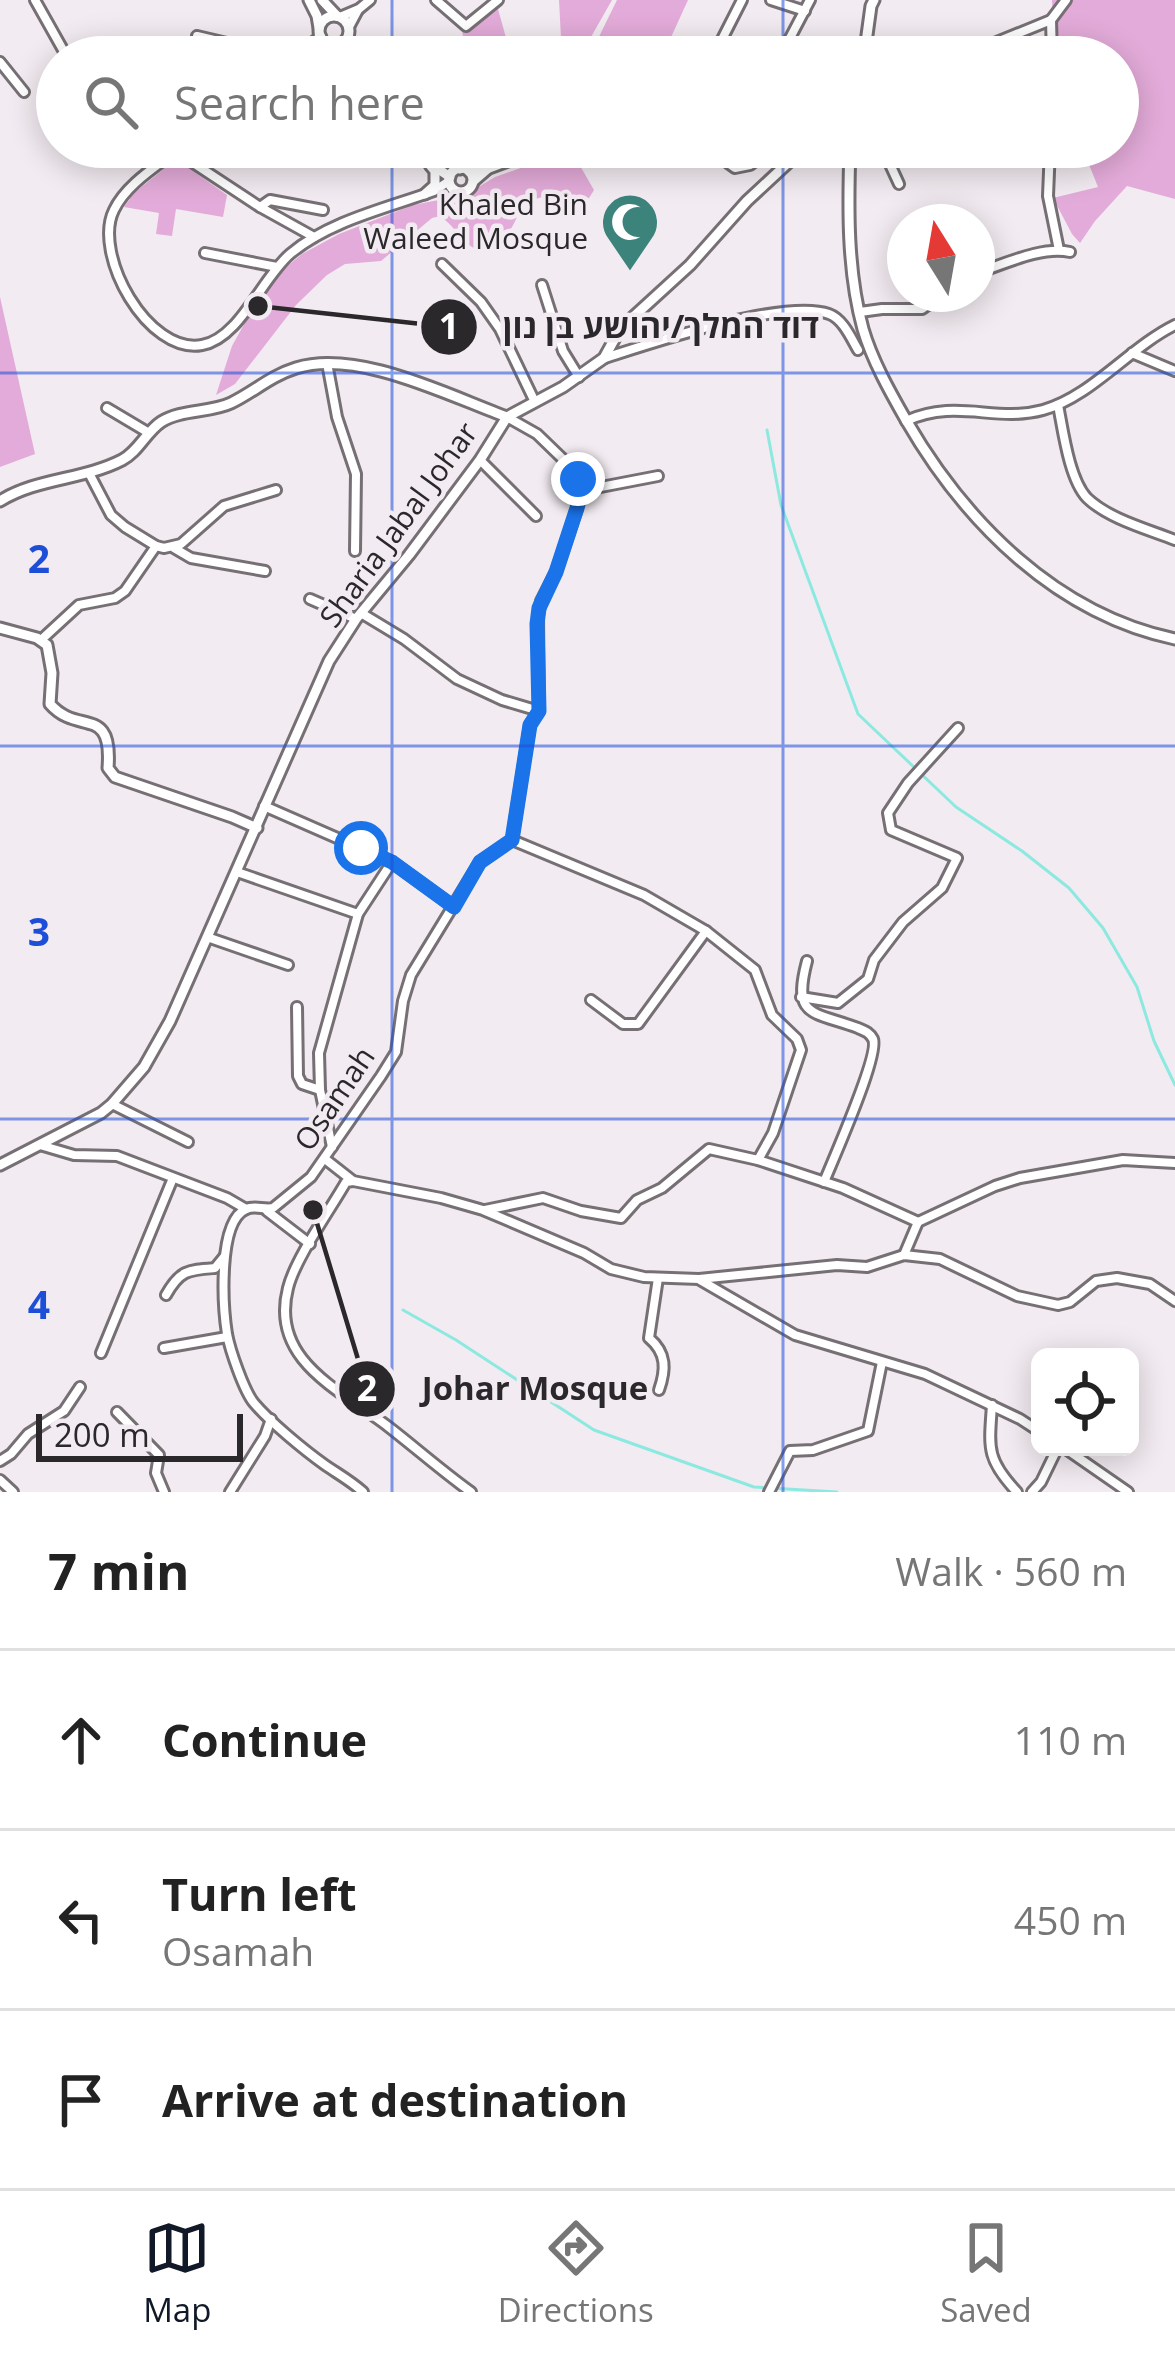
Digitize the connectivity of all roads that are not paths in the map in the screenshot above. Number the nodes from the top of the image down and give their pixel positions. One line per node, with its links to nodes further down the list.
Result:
1 (35, 0): 17 (street)
2 (309, 0): 18 (street)
3 (322, 0): 14 (street)
4 (370, 0): 12 (street)
5 (436, 0): 6 (street)
6 (498, 0)
7 (742, 0): 22 (street)
8 (771, 0): 13 (street)
9 (810, 0): 13 (street)
10 (1066, 0): 15 (street)
11 (871, 1): 24 (street)
12 (359, 9): 14 (street); 16 (street)
13 (805, 10): 23 (street)
14 (338, 17): 16 (street); 19 (street)
15 (1051, 20): 25 (street); 26 (street)
16 (348, 32): 20 (street); 21 (street)
17 (56, 36)
18 (323, 36)
19 (323, 36)
20 (346, 36)
21 (349, 36)
22 (723, 36)
23 (791, 36)
24 (867, 36)
25 (1012, 36)
26 (1051, 36)
27 (0, 62): 28 (street)
28 (24, 92)
29 (153, 168): 50 (street)
30 (204, 168): 43 (street)
31 (433, 168): 42 (street)
32 (435, 168): 40 (street)
33 (457, 168): 39 (street)
34 (491, 168): 39 (street)
35 (783, 168): 58 (street, Sharia Jabal Johar)
36 (850, 168): 54 (street)
37 (892, 168): 41 (street)
38 (1049, 168): 46 (street)
39 (467, 174): 40 (street); 40 (street)
40 (451, 183): 42 (street)
41 (899, 184)
42 (429, 193): 45 (street)
43 (260, 207): 44 (street); 45 (street)
44 (323, 210)
45 (314, 237): 50 (street)
46 (1059, 250): 47 (street); 51 (street)
47 (1070, 252)
48 (205, 253): 50 (street)
49 (442, 264): 62 (street)
50 (277, 267)
51 (995, 268)
52 (542, 285): 61 (street)
53 (887, 308): 54 (street)
54 (860, 312): 66 (street)
55 (1175, 325): 57 (street)
56 (858, 350): 58 (street)
57 (1131, 353): 60 (street); 63 (street)
58 (604, 358): 61 (street, Sharia Jabal Johar)
59 (327, 361): 65 (street); 67 (street); 78 (street)
60 (1175, 371)
61 (579, 377): 62 (street, Sharia Jabal Johar)
62 (534, 400): 65 (street, Sharia Jabal Johar)
63 (1058, 405): 66 (street); 75 (street)
64 (107, 409): 67 (street)
65 (507, 417): 68 (street, Sharia Jabal Johar); 72 (street)
66 (906, 421): 83 (street)
67 (150, 434): 69 (street)
68 (480, 460): 74 (street); 81 (street, Sharia Jabal Johar)
69 (89, 473): 73 (street); 76 (street)
70 (658, 476): 72 (street)
71 (276, 490): 77 (street)
72 (580, 491): 85 (street)
73 (0, 501)
74 (536, 515)
75 (1175, 540)
76 (156, 546): 77 (street); 84 (street)
77 (172, 548): 79 (street)
78 (355, 550)
79 (265, 571)
80 (310, 599): 81 (street)
81 (358, 616): 85 (street); 87 (street, Sharia Jabal Johar)
82 (0, 628): 84 (street)
83 (1175, 639)
84 (40, 640): 88 (street)
85 (539, 711): 89 (street)
86 (958, 728): 98 (street)
87 (264, 806): 88 (street, Sharia Jabal Johar); 90 (street)
88 (257, 828): 91 (street, Sharia Jabal Johar)
89 (512, 840): 92 (street, Osamah); 94 (street)
90 (392, 862): 92 (street); 93 (street)
91 (236, 872): 93 (street); 95 (street, Sharia Jabal Johar)
92 (460, 898): 105 (street, Osamah)
93 (358, 914): 101 (street)
94 (706, 931): 99 (street); 107 (street)
95 (208, 937): 97 (street); 102 (street, Sharia Jabal Johar)
96 (807, 961): 98 (street)
97 (288, 965)
98 (801, 997): 112 (street)
99 (591, 1000)
100 (297, 1007): 101 (street)
101 (320, 1090): 105 (street)
102 (112, 1104): 103 (street); 104 (street, Sharia Jabal Johar)
103 (188, 1142)
104 (40, 1145): 109 (street, Sharia Jabal Johar); 110 (street)
105 (332, 1149): 106 (street, Osamah)
106 (325, 1159): 111 (street); 114 (street, Osamah)
107 (758, 1160): 112 (street); 115 (street)
108 (1175, 1163): 116 (street)
109 (0, 1165)
110 (173, 1178): 113 (street); 126 (street)
111 (353, 1180): 115 (street); 117 (street)
112 (824, 1182): 116 (street)
113 (246, 1209): 114 (street); 119 (street)
114 (266, 1210): 117 (street)
115 (483, 1210): 120 (street)
116 (918, 1222): 118 (street)
117 (310, 1244): 142 (street)
118 (904, 1255): 121 (street); 123 (street)
119 (225, 1256): 122 (street); 124 (street)
120 (658, 1278): 121 (street); 129 (street)
121 (699, 1280): 127 (street)
122 (166, 1295)
123 (1175, 1301)
124 (227, 1337): 125 (street); 132 (street)
125 (164, 1348)
126 (100, 1353)
127 (882, 1361): 130 (street); 143 (street)
128 (80, 1388): 136 (street)
129 (659, 1390)
130 (992, 1406): 133 (street); 144 (street)
131 (117, 1412): 139 (street)
132 (271, 1419): 140 (street); 141 (street)
133 (1031, 1427)
134 (1055, 1456): 145 (street)
135 (1074, 1456): 146 (street)
136 (0, 1461)
137 (0, 1480): 138 (street)
138 (13, 1492)
139 (164, 1492)
140 (230, 1492)
141 (363, 1492)
142 (471, 1492)
143 (769, 1492)
144 (1017, 1492)
145 (1032, 1492)
146 (1129, 1492)

